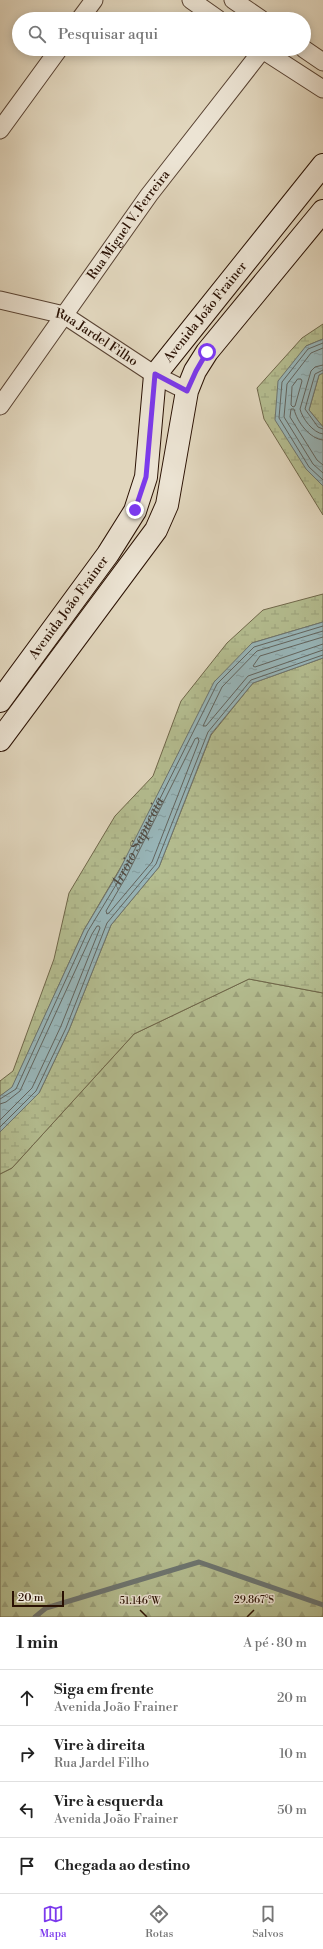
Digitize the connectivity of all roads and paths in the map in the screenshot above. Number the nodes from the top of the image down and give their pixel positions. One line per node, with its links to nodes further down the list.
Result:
1 (94, 0): 4 (street)
2 (191, 0): 5 (street)
3 (233, 0): 6 (street)
4 (85, 12)
5 (208, 12)
6 (251, 12)
7 (311, 54): 11 (street)
8 (54, 56): 13 (street)
9 (257, 56): 17 (street, Rua Miguel V. Ferreira)
10 (273, 56): 12 (street)
11 (323, 62)
12 (323, 89)
13 (0, 130)
14 (323, 166): 18 (street, Avenida João Frainer)
15 (323, 211): 19 (street, Avenida João Frainer)
16 (0, 300): 17 (street, Rua Jardel Filho)
17 (64, 315): 18 (street, Rua Jardel Filho); 20 (street, Rua Miguel V. Ferreira)
18 (155, 374): 19 (street, Rua Jardel Filho); 21 (street, Avenida João Frainer)
19 (187, 391): 22 (street, Avenida João Frainer)
20 (0, 406)
21 (0, 701)
22 (0, 740)

